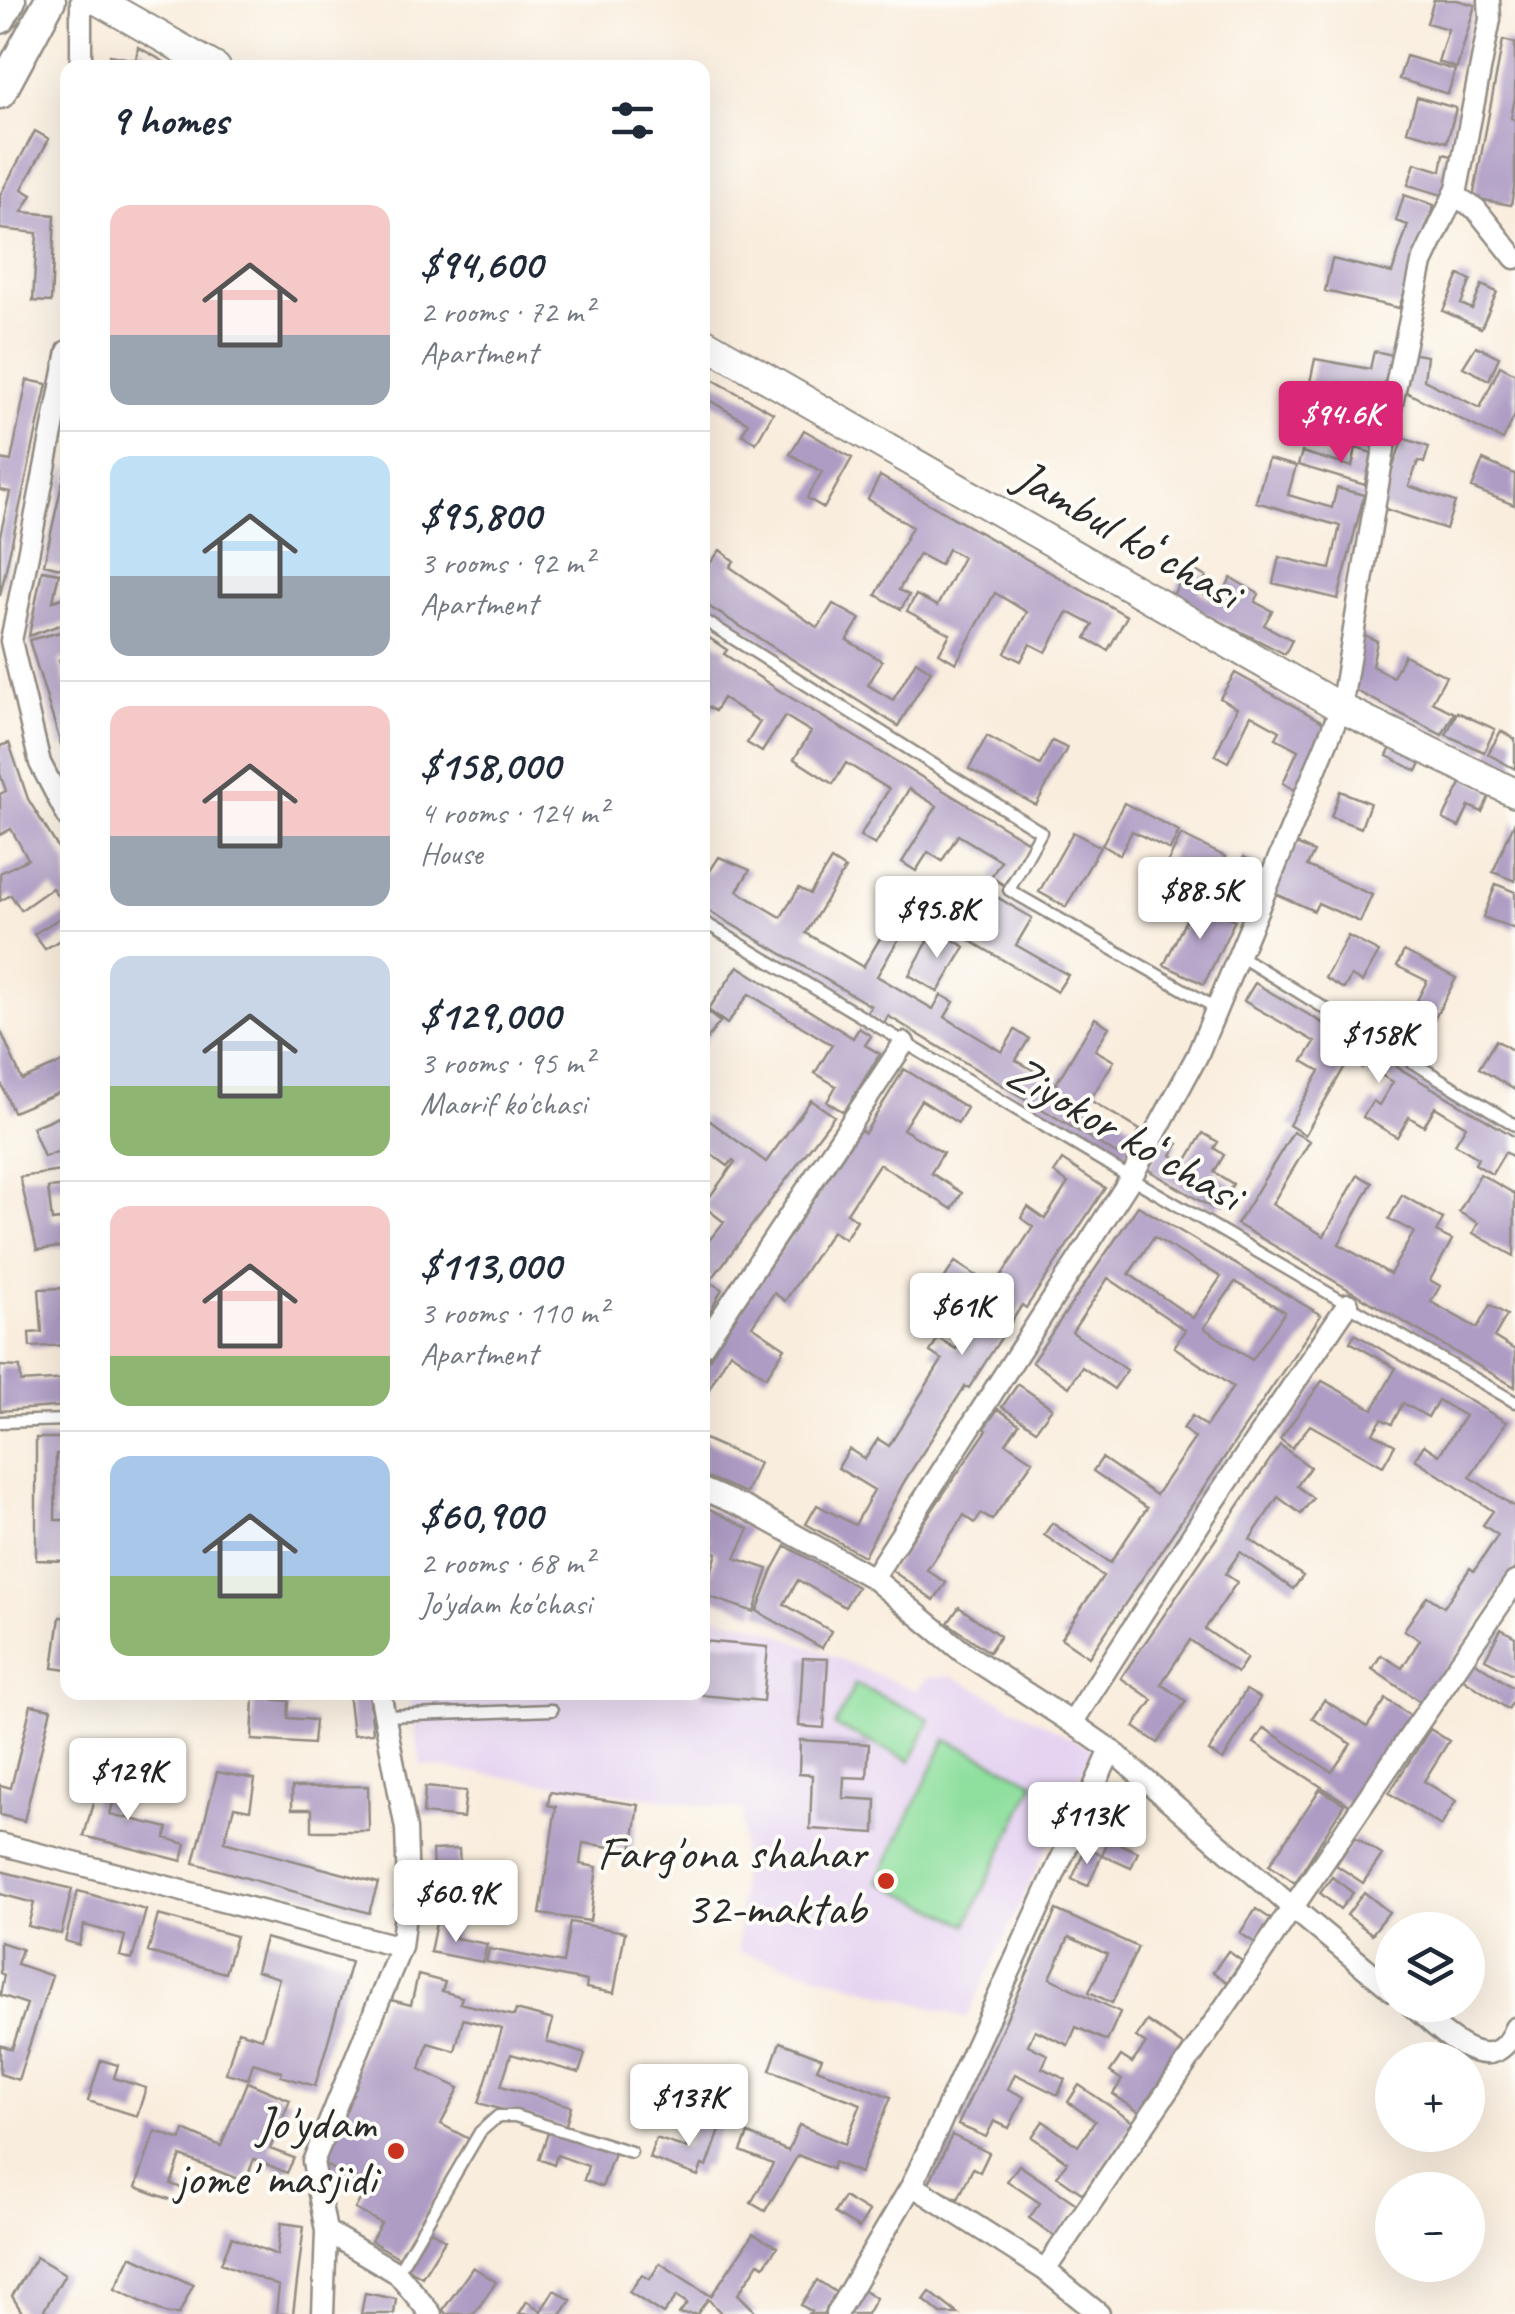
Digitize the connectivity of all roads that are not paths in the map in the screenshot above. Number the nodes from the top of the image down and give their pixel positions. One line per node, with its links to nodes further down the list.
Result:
1 (10, 0): 6 (main road)
2 (50, 0): 9 (main road)
3 (82, 0): 7 (street)
4 (97, 0): 8 (street)
5 (1490, 0): 10 (street)
6 (0, 18)
7 (81, 60)
8 (202, 60)
9 (0, 92)
10 (1454, 195): 11 (street); 15 (street)
11 (1515, 258)
12 (710, 346): 15 (street, Jambul koʻchasi)
13 (60, 392): 17 (street)
14 (710, 624): 20 (lane)
15 (1341, 708): 16 (street, Jambul koʻchasi); 19 (street)
16 (1515, 794)
17 (60, 802)
18 (710, 927): 21 (lane, Ziyokor koʻchasi)
19 (1237, 954): 20 (street); 22 (lane)
20 (1216, 1008): 23 (street)
21 (904, 1043): 23 (lane, Ziyokor koʻchasi); 25 (street)
22 (1515, 1124)
23 (1130, 1178): 24 (lane, Ziyokor koʻchasi); 30 (street)
24 (1348, 1304): 26 (lane, Ziyokor koʻchasi); 35 (street)
25 (710, 1335)
26 (1515, 1402)
27 (60, 1420): 28 (lane)
28 (0, 1422)
29 (710, 1493): 30 (street)
30 (873, 1578): 35 (street)
31 (1515, 1582): 38 (street)
32 (381, 1700): 34 (street)
33 (552, 1710): 34 (lane)
34 (384, 1716): 39 (street)
35 (1072, 1723): 36 (street)
36 (1111, 1750): 38 (street); 44 (street)
37 (0, 1844): 39 (street)
38 (1293, 1908): 40 (street); 46 (street)
39 (401, 1948): 45 (street)
40 (1375, 1976)
41 (1431, 2022): 42 (street)
42 (1515, 2028)
43 (632, 2152): 47 (lane)
44 (912, 2184): 46 (street); 50 (street)
45 (326, 2231): 47 (street); 48 (street)
46 (1044, 2270): 51 (street)
47 (397, 2273): 49 (street)
48 (323, 2314)
49 (431, 2314)
50 (836, 2314)
51 (1099, 2314)

